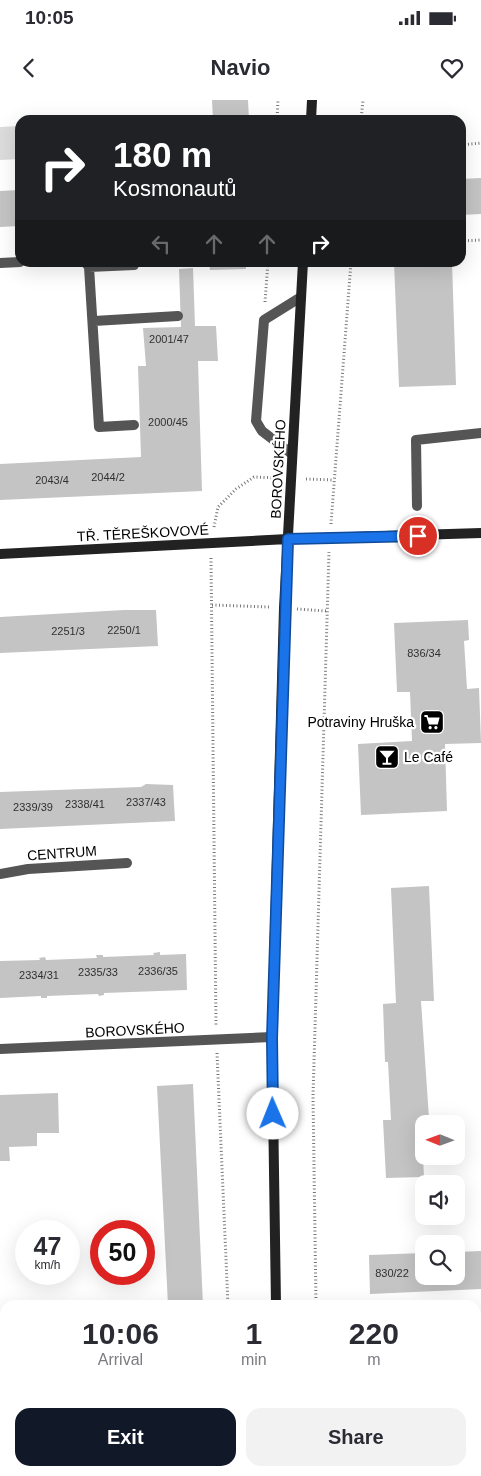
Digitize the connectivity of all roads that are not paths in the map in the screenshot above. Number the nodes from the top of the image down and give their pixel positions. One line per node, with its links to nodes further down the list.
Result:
1 (312, 100): 2 (main road)
2 (311, 115)
3 (0, 262): 4 (street)
4 (15, 262)
5 (87, 267): 9 (street)
6 (303, 267): 7 (main road, BOROVSKÉHO)
7 (301, 298): 12 (main road, BOROVSKÉHO); 12 (street)
8 (178, 316): 9 (street)
9 (94, 322): 10 (street)
10 (134, 425)
11 (481, 433): 13 (street)
12 (292, 454): 15 (main road, BOROVSKÉHO)
13 (417, 506)
14 (481, 533): 15 (main road, TŘ. TĚREŠKOVOVÉ)
15 (288, 539): 16 (main road, TŘ. TĚREŠKOVOVÉ); 19 (main road, BOROVSKÉHO)
16 (0, 554)
17 (127, 863): 18 (street, CENTRUM)
18 (0, 874)
19 (272, 1038): 20 (street, BOROVSKÉHO); 21 (main road, BOROVSKÉHO)
20 (0, 1049)
21 (276, 1300)

